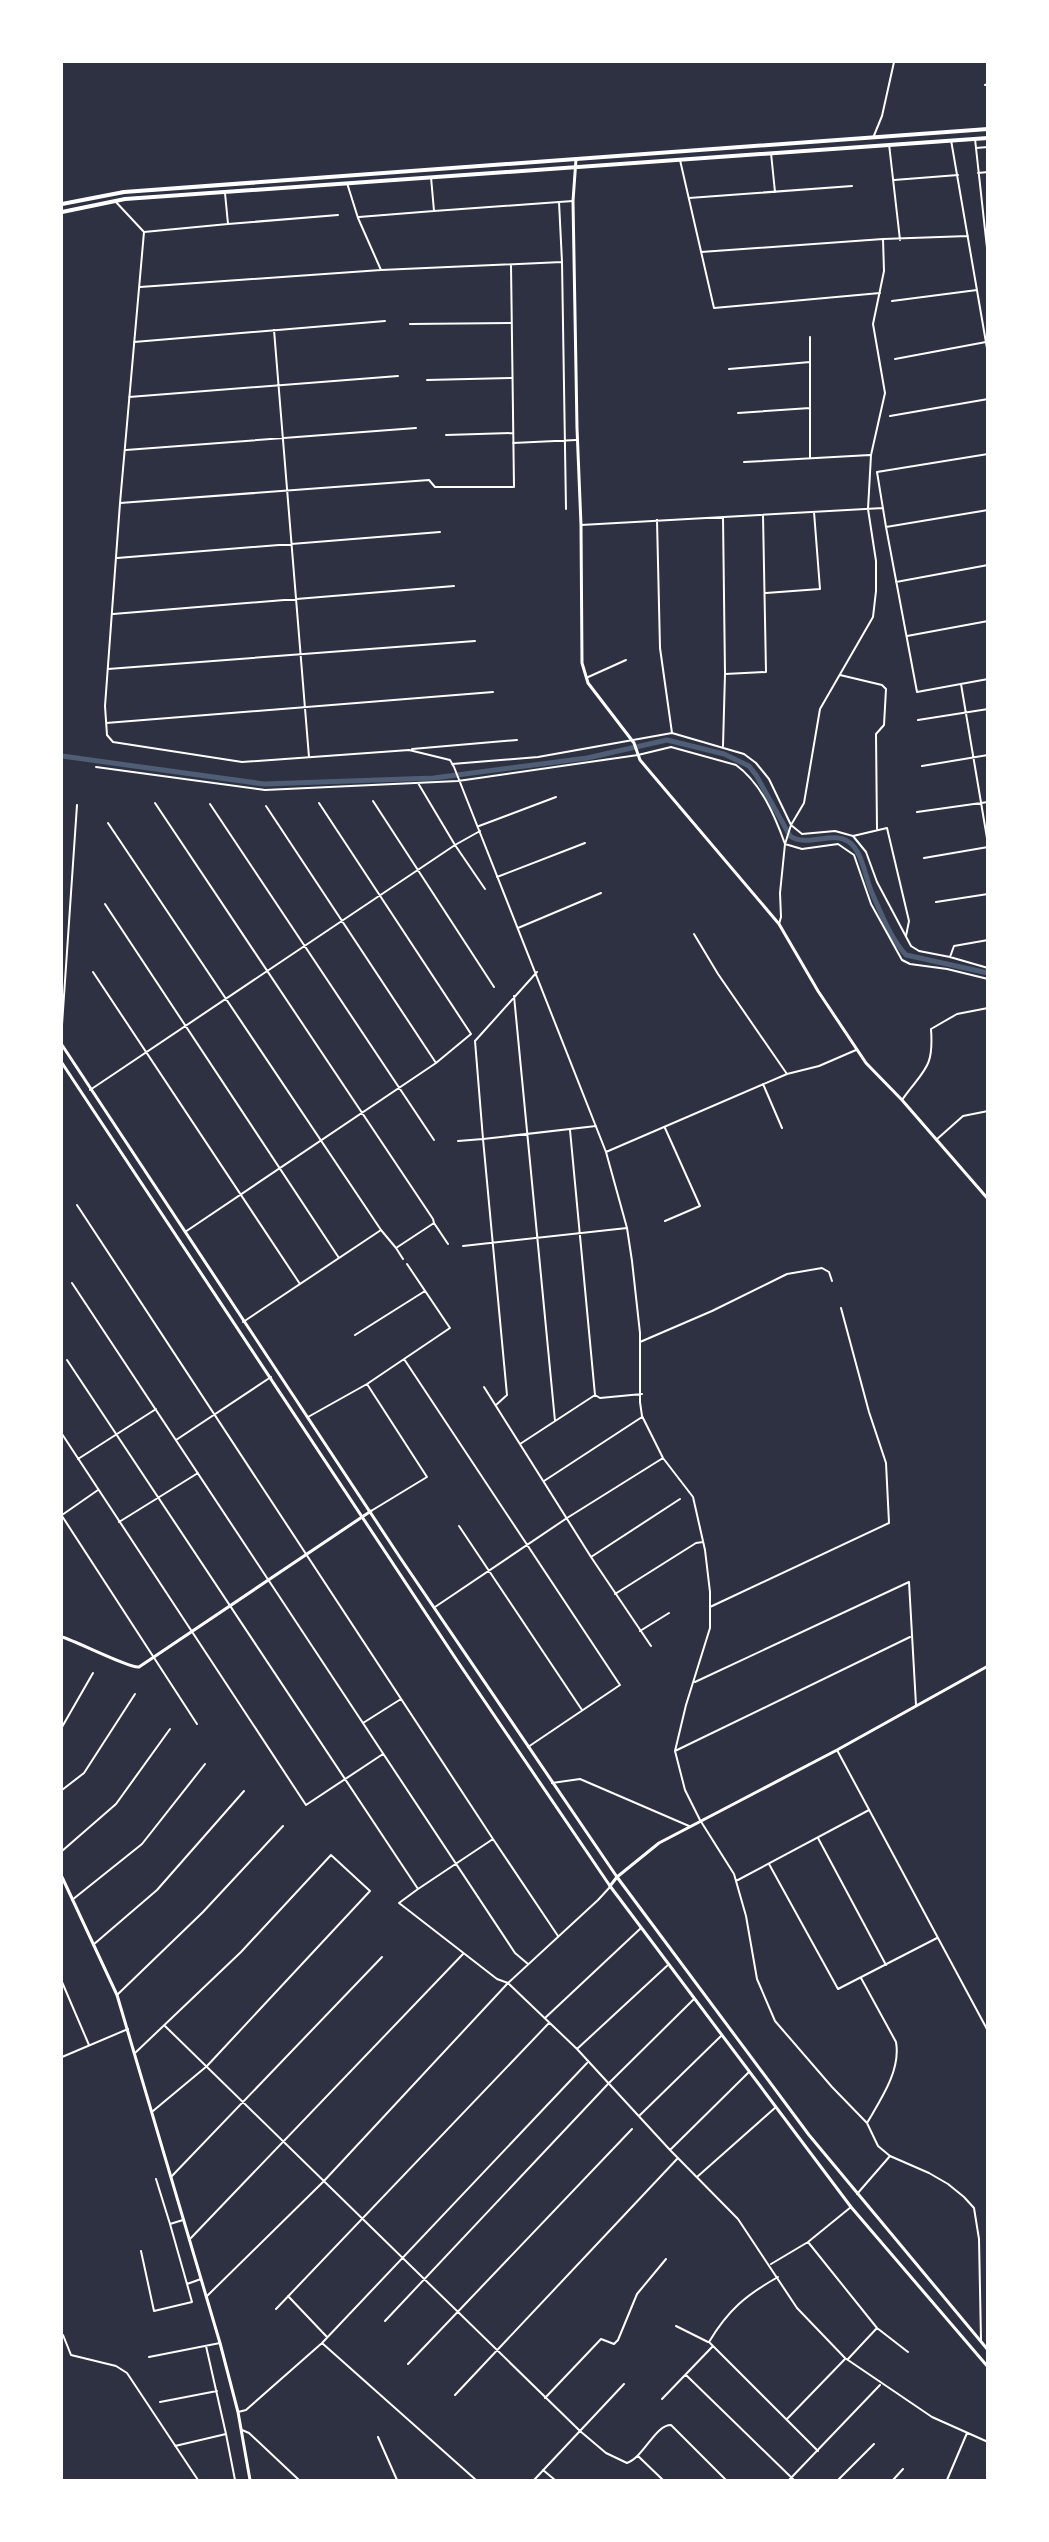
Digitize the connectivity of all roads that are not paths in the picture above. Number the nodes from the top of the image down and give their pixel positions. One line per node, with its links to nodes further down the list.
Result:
1 (894, 62): 3 (street)
2 (987, 129): 3 (highway)
3 (873, 138): 12 (highway)
4 (987, 138): 5 (highway)
5 (975, 139): 6 (highway); 9 (street)
6 (951, 140): 7 (highway); 16 (street)
7 (889, 144): 10 (highway); 18 (street)
8 (987, 147): 9 (street)
9 (976, 148): 15 (street)
10 (771, 152): 11 (highway); 21 (street)
11 (680, 158): 13 (highway); 23 (street)
12 (576, 159): 13 (main road); 27 (highway)
13 (575, 167): 17 (highway); 25 (main road)
14 (987, 172): 15 (street)
15 (978, 173): 31 (street)
16 (958, 175): 18 (street); 36 (street)
17 (431, 177): 19 (highway); 28 (street)
18 (894, 180): 38 (street)
19 (347, 183): 22 (highway); 33 (street)
20 (852, 186): 21 (street)
21 (775, 192): 23 (street)
22 (225, 193): 24 (highway); 34 (street)
23 (689, 198): 39 (street)
24 (114, 200): 29 (highway); 35 (street)
25 (573, 201): 26 (street); 72 (main road)
26 (559, 202): 28 (street); 41 (street)
27 (62, 204)
28 (434, 211): 33 (street)
29 (62, 212)
30 (338, 215): 34 (street)
31 (982, 217): 32 (street); 40 (street)
32 (987, 217)
33 (358, 218): 43 (street)
34 (228, 225): 35 (street)
35 (144, 232): 44 (street)
36 (968, 236): 38 (street); 45 (street)
37 (883, 239): 38 (street); 39 (street); 46 (street)
38 (900, 240)
39 (701, 252): 46 (street)
40 (987, 258)
41 (562, 262): 42 (street); 73 (street)
42 (511, 265): 43 (street); 49 (street)
43 (381, 270): 44 (street)
44 (140, 287): 53 (street)
45 (977, 290): 47 (street); 54 (street)
46 (880, 293): 76 (street)
47 (892, 301)
48 (385, 321): 51 (street)
49 (512, 323): 50 (street); 60 (street)
50 (411, 324)
51 (274, 330): 53 (street); 62 (street)
52 (810, 337): 57 (street)
53 (134, 342): 63 (street)
54 (986, 342): 55 (street); 56 (street)
55 (987, 354)
56 (895, 359)
57 (810, 362): 58 (street); 65 (street)
58 (729, 369)
59 (398, 376): 62 (street)
60 (512, 378): 61 (street); 69 (street)
61 (428, 380)
62 (280, 385): 63 (street); 71 (street)
63 (129, 397): 75 (street)
64 (987, 399): 67 (street)
65 (810, 408): 66 (street); 78 (street)
66 (738, 413)
67 (890, 416)
68 (416, 428): 71 (street)
69 (513, 433): 70 (street); 74 (street)
70 (446, 435)
71 (284, 438): 75 (street); 80 (street)
72 (578, 439): 73 (street); 90 (main road)
73 (565, 441): 74 (street); 83 (street)
74 (513, 443): 80 (street)
75 (124, 450): 81 (street)
76 (871, 454): 78 (street); 84 (street)
77 (987, 454): 82 (street)
78 (810, 458): 79 (street)
79 (744, 462)
80 (288, 490): 81 (street); 93 (street)
81 (120, 503): 94 (street)
82 (884, 508): 84 (street); 91 (street)
83 (566, 509)
84 (868, 509): 86 (street); 108 (street)
85 (987, 510): 91 (street)
86 (814, 512): 87 (street); 98 (street)
87 (763, 515): 88 (street); 98 (street)
88 (723, 517): 89 (street); 107 (street)
89 (657, 520): 90 (street); 118 (street)
90 (581, 525): 109 (main road)
91 (886, 527): 96 (street)
92 (440, 532): 93 (street)
93 (292, 544): 94 (street); 99 (street)
94 (116, 558): 100 (street)
95 (987, 565): 96 (street)
96 (896, 582): 102 (street)
97 (454, 586): 99 (street)
98 (766, 593): 107 (street)
99 (296, 598): 100 (street); 104 (street)
100 (112, 614): 106 (street)
101 (987, 621): 102 (street)
102 (907, 636): 111 (street)
103 (475, 641): 104 (street)
104 (301, 654): 106 (street); 113 (street)
105 (626, 660): 109 (street)
106 (108, 669): 117 (street)
107 (724, 674): 121 (street)
108 (840, 675): 143 (street); 145 (street)
109 (586, 678): 120 (main road)
110 (987, 679): 111 (street)
111 (961, 684): 115 (street)
112 (493, 692): 113 (street)
113 (306, 707): 117 (street); 125 (street)
114 (987, 709): 115 (street)
115 (966, 712): 116 (street); 126 (street)
116 (918, 720)
117 (106, 723): 125 (street)
118 (672, 733): 120 (street); 121 (street)
119 (517, 740): 122 (street)
120 (632, 741): 123 (main road); 127 (street)
121 (723, 746): 143 (street)
122 (409, 750): 125 (street); 127 (street)
123 (638, 754): 130 (street); 149 (street); 162 (main road)
124 (987, 755): 126 (street)
125 (309, 757)
126 (974, 757): 128 (street); 137 (street)
127 (453, 765): 130 (street)
128 (922, 766)
129 (96, 767): 131 (street)
130 (458, 780): 131 (street); 144 (street)
131 (418, 783): 150 (street)
132 (556, 797): 144 (street)
133 (373, 801): 153 (street)
134 (319, 802): 158 (street)
135 (987, 802): 137 (street)
136 (155, 803): 171 (street)
137 (981, 803): 141 (street); 151 (street)
138 (210, 804): 167 (street)
139 (77, 805): 178 (street)
140 (266, 806): 161 (street)
141 (917, 812)
142 (108, 823): 176 (street)
143 (791, 825): 147 (street); 149 (street)
144 (479, 826): 146 (street)
145 (877, 829): 147 (street); 165 (street)
146 (480, 831): 150 (street); 154 (street)
147 (853, 836): 165 (street)
148 (585, 843): 154 (street)
149 (785, 844): 162 (street); 173 (street)
150 (456, 845): 153 (street); 155 (street)
151 (987, 845): 152 (street)
152 (924, 858)
153 (418, 871): 158 (street); 174 (street)
154 (497, 877): 163 (street)
155 (485, 889)
156 (601, 893): 163 (street)
157 (987, 894): 159 (street)
158 (380, 896): 161 (street); 184 (street)
159 (936, 902)
160 (105, 904): 179 (street)
161 (342, 921): 167 (street); 184 (street)
162 (779, 924): 181 (main road)
163 (517, 928): 172 (street)
164 (694, 934): 185 (street)
165 (906, 936): 168 (street)
166 (987, 940): 168 (street)
167 (304, 946): 171 (street); 187 (street)
168 (950, 957): 169 (street)
169 (987, 968)
170 (93, 972): 182 (street)
171 (266, 972): 176 (street); 191 (street)
172 (537, 972): 175 (street); 192 (street)
173 (987, 979)
174 (494, 987)
175 (514, 996): 196 (street); 198 (street)
176 (226, 999): 179 (street); 197 (street)
177 (987, 1008): 189 (street)
178 (62, 1025)
179 (185, 1026): 182 (street); 203 (street)
180 (62, 1045): 188 (main road)
181 (858, 1050): 185 (street); 189 (main road)
182 (146, 1052): 188 (street); 204 (street)
183 (62, 1063): 227 (main road)
184 (436, 1063): 187 (street)
185 (787, 1074): 186 (street)
186 (764, 1084): 193 (street); 194 (street)
187 (400, 1087): 191 (street); 199 (street)
188 (90, 1089): 211 (main road)
189 (902, 1100): 200 (main road)
190 (987, 1111): 200 (street)
191 (361, 1112): 197 (street); 208 (street)
192 (596, 1126): 195 (street); 202 (street)
193 (665, 1128): 202 (street); 207 (street)
194 (782, 1128)
195 (570, 1130): 196 (street); 212 (street)
196 (526, 1134): 198 (street); 213 (street)
197 (320, 1139): 203 (street); 210 (street)
198 (483, 1139): 201 (street); 214 (street)
199 (434, 1140)
200 (936, 1140): 205 (main road)
201 (458, 1141)
202 (606, 1152): 209 (street)
203 (279, 1168): 204 (street); 218 (street)
204 (240, 1193): 211 (street); 223 (street)
205 (987, 1199)
206 (77, 1206): 240 (street)
207 (665, 1221)
208 (434, 1223): 215 (street); 217 (street)
209 (627, 1228): 212 (street); 230 (street)
210 (381, 1230): 217 (street); 218 (street)
211 (184, 1232): 226 (main road)
212 (579, 1233): 213 (street); 237 (street)
213 (536, 1238): 214 (street); 243 (street)
214 (492, 1242): 216 (street); 238 (street)
215 (448, 1244)
216 (463, 1246)
217 (396, 1248): 219 (street)
218 (339, 1258): 223 (street)
219 (403, 1258)
220 (407, 1264): 224 (street)
221 (832, 1281): 230 (street)
222 (72, 1284): 239 (street)
223 (300, 1284): 228 (street)
224 (425, 1291): 229 (street); 231 (street)
225 (841, 1308): 272 (street)
226 (235, 1309): 227 (main road); 228 (main road)
227 (228, 1314): 233 (main road)
228 (243, 1322): 242 (main road)
229 (355, 1335)
230 (640, 1342): 236 (street)
231 (404, 1359): 234 (street); 262 (street)
232 (67, 1360): 245 (street)
233 (271, 1377): 240 (street); 257 (main road)
234 (367, 1384): 242 (street); 255 (street)
235 (484, 1387): 238 (street)
236 (642, 1394): 237 (street); 241 (street)
237 (595, 1395): 243 (street)
238 (496, 1405): 247 (street)
239 (156, 1408): 245 (street); 246 (street)
240 (214, 1414): 246 (street); 263 (street)
241 (642, 1416): 248 (street); 251 (street)
242 (308, 1417): 255 (main road)
243 (555, 1421): 247 (street)
244 (62, 1434): 249 (street)
245 (116, 1434): 249 (street); 253 (street)
246 (176, 1440): 250 (street)
247 (520, 1444): 251 (street)
248 (663, 1458): 258 (street); 261 (street)
249 (78, 1459): 252 (street)
250 (198, 1473): 253 (street); 268 (street)
251 (544, 1481): 258 (street)
252 (98, 1490): 256 (street); 259 (street)
253 (159, 1497): 259 (street); 270 (street)
254 (680, 1499): 264 (street)
255 (371, 1511): 257 (main road); 265 (main road)
256 (62, 1515): 279 (street)
257 (363, 1516): 263 (main road); 267 (main road)
258 (567, 1518): 262 (street); 264 (street)
259 (119, 1522): 275 (street)
260 (459, 1527): 266 (street)
261 (703, 1542): 269 (street); 272 (street)
262 (528, 1545): 266 (street); 286 (street)
263 (307, 1555): 268 (main road); 284 (street)
264 (591, 1557): 269 (street)
265 (406, 1566): 267 (main road); 271 (main road)
266 (490, 1570): 271 (street); 286 (street)
267 (399, 1571): 312 (main road)
268 (269, 1581): 270 (main road); 287 (street)
269 (615, 1594): 274 (street)
270 (230, 1607): 275 (main road); 296 (street)
271 (435, 1607): 291 (main road)
272 (710, 1607): 282 (street)
273 (669, 1612): 274 (street)
274 (640, 1631): 278 (street)
275 (192, 1632): 279 (main road); 296 (street)
276 (62, 1637): 279 (main road)
277 (911, 1637): 282 (street); 285 (street); 293 (street)
278 (651, 1646)
279 (154, 1657): 288 (street)
280 (987, 1666): 285 (main road)
281 (93, 1673): 289 (street)
282 (695, 1682): 293 (street)
283 (135, 1694): 298 (street)
284 (401, 1699): 287 (street); 305 (street)
285 (916, 1705): 292 (main road)
286 (582, 1710): 291 (street)
287 (363, 1723): 294 (street)
288 (197, 1724)
289 (62, 1727)
290 (170, 1729): 306 (street)
291 (528, 1747): 297 (main road)
292 (837, 1750): 300 (street); 301 (main road)
293 (675, 1751): 301 (street)
294 (384, 1754): 296 (street); 307 (street)
295 (205, 1764): 314 (street)
296 (345, 1781): 313 (street)
297 (552, 1783): 303 (street); 310 (main road)
298 (62, 1790)
299 (244, 1791): 318 (street)
300 (869, 1810): 304 (street); 317 (street)
301 (700, 1820): 303 (main road); 311 (street)
302 (283, 1826): 327 (street)
303 (690, 1826): 310 (main road)
304 (818, 1838): 308 (street); 323 (street)
305 (493, 1839): 307 (street); 316 (street)
306 (62, 1851)
307 (456, 1864): 313 (street); 321 (street)
308 (769, 1864): 311 (street); 324 (street)
309 (62, 1876): 314 (main road)
310 (617, 1877): 312 (main road); 357 (main road)
311 (736, 1881): 347 (street)
312 (610, 1886): 315 (main road); 316 (street)
313 (418, 1889): 319 (street)
314 (72, 1900): 318 (main road)
315 (641, 1928): 322 (main road); 329 (street)
316 (558, 1936): 321 (street)
317 (938, 1938): 323 (street); 333 (street)
318 (93, 1945): 327 (main road)
319 (464, 1953): 326 (street); 349 (street)
320 (382, 1957): 343 (street)
321 (528, 1964): 326 (street)
322 (669, 1964): 328 (main road); 336 (street)
323 (886, 1965): 324 (street)
324 (861, 1978): 347 (street)
325 (62, 1982): 335 (street)
326 (508, 1983): 329 (street); 356 (street)
327 (117, 1995): 332 (main road)
328 (694, 1999): 334 (main road); 342 (street)
329 (545, 2018): 330 (street)
330 (550, 2023): 336 (street); 360 (street)
331 (165, 2026): 337 (street); 340 (street); 340 (street)
332 (128, 2029): 335 (street); 337 (main road)
333 (987, 2031)
334 (722, 2035): 341 (main road); 346 (street)
335 (89, 2045): 338 (street)
336 (577, 2049): 339 (street)
337 (135, 2053): 345 (main road)
338 (62, 2057)
339 (588, 2062): 342 (street); 365 (street)
340 (207, 2066): 343 (street); 345 (street)
341 (749, 2072): 344 (main road); 350 (street)
342 (608, 2084): 346 (street); 369 (street)
343 (244, 2103): 349 (street); 353 (street)
344 (776, 2107): 354 (street); 358 (main road)
345 (153, 2111): 353 (main road)
346 (639, 2116): 350 (street)
347 (867, 2123): 351 (street)
348 (632, 2129): 375 (street)
349 (283, 2142): 356 (street); 362 (street)
350 (670, 2150): 352 (street)
351 (890, 2156): 357 (street); 384 (street)
352 (678, 2158): 354 (street); 388 (street)
353 (171, 2177): 359 (main road)
354 (697, 2177): 367 (street)
355 (156, 2179): 361 (street)
356 (323, 2182): 360 (street); 373 (street)
357 (857, 2194): 384 (main road)
358 (852, 2207): 363 (street); 393 (main road)
359 (183, 2220): 361 (street); 362 (main road)
360 (361, 2220): 365 (street); 372 (street)
361 (170, 2224): 371 (street)
362 (189, 2240): 370 (main road)
363 (808, 2242): 367 (street); 378 (street)
364 (141, 2251): 371 (street)
365 (400, 2257): 369 (street); 380 (street)
366 (666, 2259): 399 (street)
367 (770, 2265): 368 (street)
368 (778, 2277): 381 (street); 391 (street)
369 (424, 2278): 375 (street); 376 (street)
370 (201, 2279): 371 (street); 373 (main road)
371 (187, 2284)
372 (288, 2296): 374 (street); 380 (street)
373 (206, 2297): 382 (main road)
374 (276, 2310)
375 (456, 2312): 388 (street); 392 (street)
376 (385, 2321)
377 (676, 2326): 381 (street)
378 (877, 2328): 389 (street); 391 (street)
379 (63, 2335): 411 (street)
380 (327, 2337): 383 (street)
381 (709, 2342): 386 (street)
382 (220, 2343): 385 (street); 402 (main road)
383 (321, 2343): 402 (street); 422 (street)
384 (981, 2343): 387 (main road)
385 (206, 2346): 390 (street); 397 (street)
386 (713, 2346): 394 (street); 403 (street)
387 (987, 2350)
388 (497, 2352): 398 (street); 399 (street)
389 (908, 2352)
390 (149, 2357)
391 (846, 2359): 396 (street); 403 (street)
392 (408, 2364)
393 (987, 2367)
394 (686, 2375): 400 (street); 416 (street)
395 (624, 2384): 405 (street)
396 (881, 2384): 406 (street); 412 (street)
397 (217, 2391): 401 (street); 407 (street)
398 (455, 2395)
399 (545, 2398): 405 (street)
400 (662, 2399)
401 (159, 2402)
402 (238, 2412): 404 (main road)
403 (787, 2420): 412 (street)
404 (242, 2430): 419 (main road); 420 (street)
405 (580, 2431): 413 (street); 415 (street)
406 (967, 2433): 409 (street); 429 (street)
407 (226, 2434): 411 (street); 418 (street)
408 (378, 2437): 421 (street)
409 (987, 2442)
410 (874, 2444): 427 (street)
411 (175, 2446): 417 (street)
412 (818, 2451): 416 (street)
413 (638, 2456): 425 (street); 426 (street)
414 (903, 2469): 428 (street)
415 (543, 2470): 423 (street); 424 (street)
416 (792, 2480)
417 (198, 2481)
418 (236, 2481)
419 (250, 2481)
420 (299, 2481)
421 (397, 2481)
422 (476, 2481)
423 (534, 2481)
424 (555, 2481)
425 (663, 2481)
426 (726, 2481)
427 (838, 2481)
428 (892, 2481)
429 (947, 2481)

